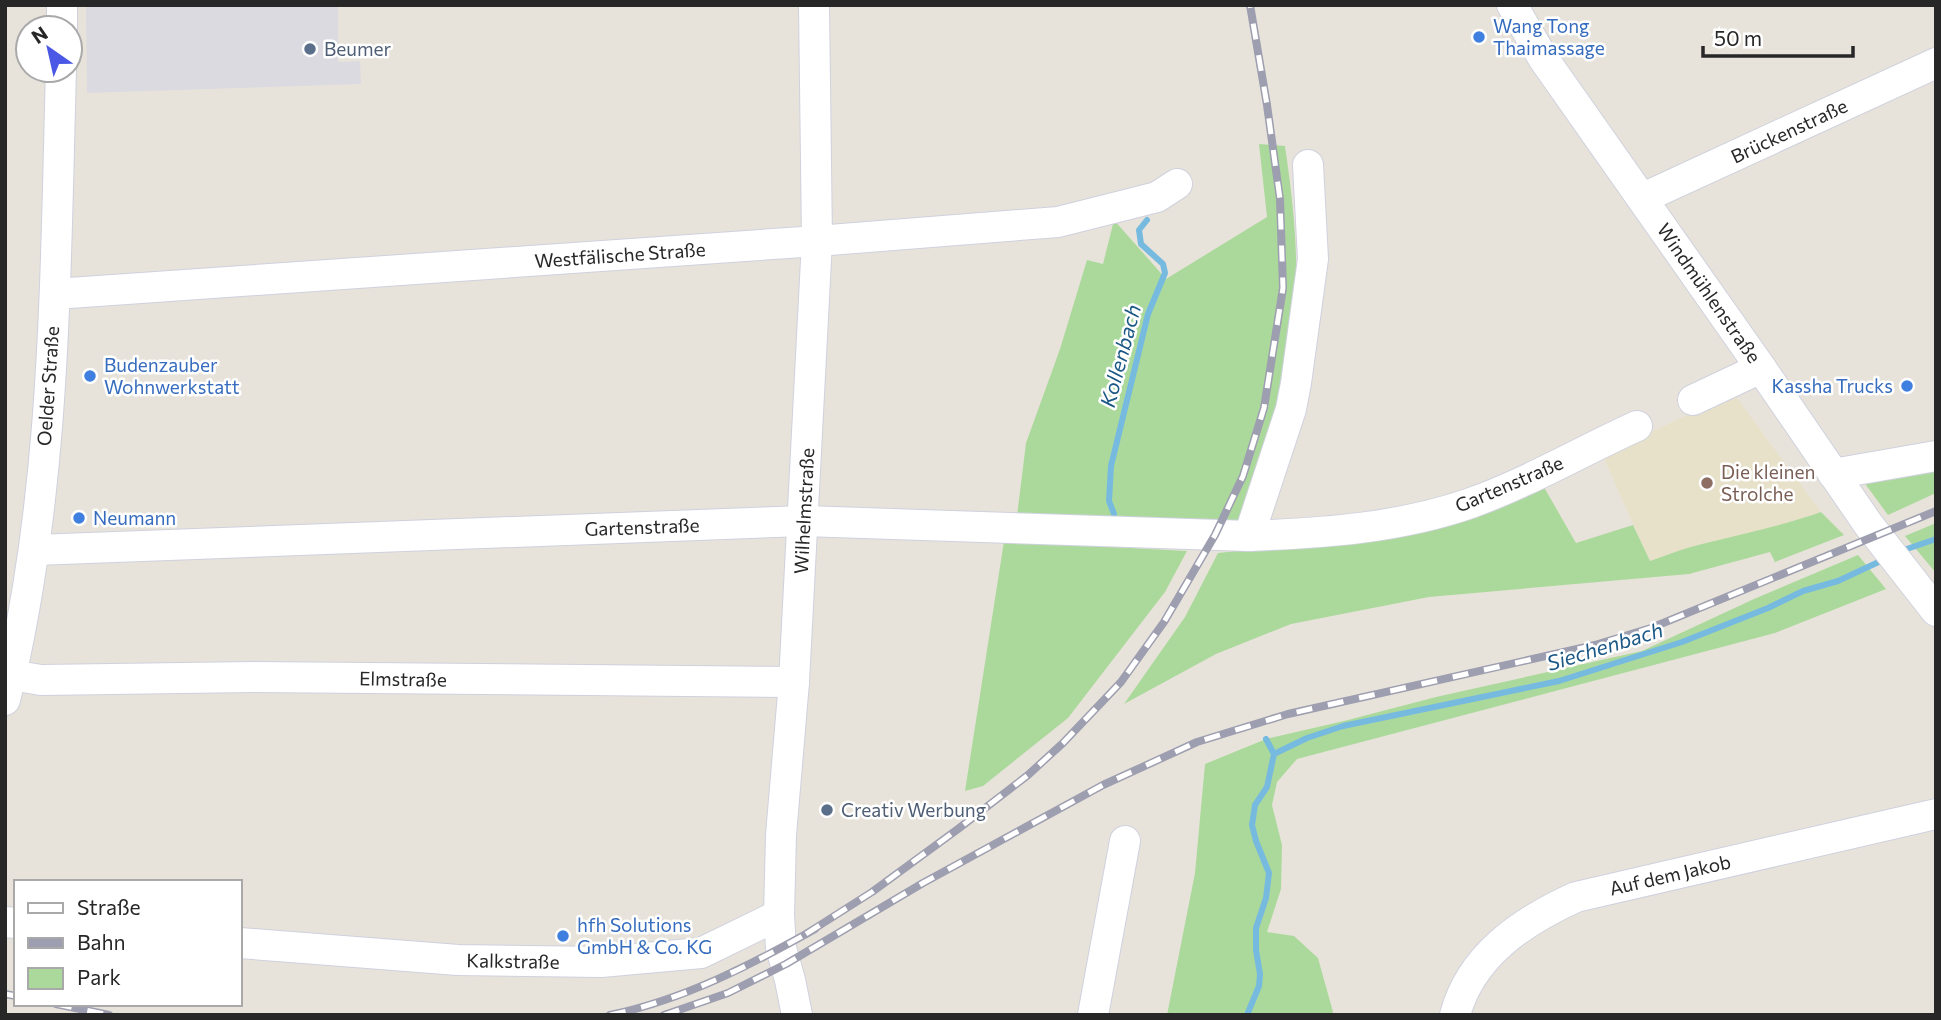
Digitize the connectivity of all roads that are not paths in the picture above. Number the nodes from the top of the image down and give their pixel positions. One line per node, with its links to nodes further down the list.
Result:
1 (814, 5): 8 (street, Wilhelmstraße)
2 (1511, 5): 7 (street, Windmühlenstraße)
3 (1936, 63): 7 (street, Brückenstraße)
4 (61, 84): 9 (street, Oelder Straße)
5 (1308, 164): 16 (street)
6 (1177, 184): 8 (street, Westfälische Straße)
7 (1643, 198): 10 (street, Windmühlenstraße)
8 (817, 241): 9 (street, Westfälische Straße); 15 (street, Wilhelmstraße)
9 (55, 294): 17 (street, Oelder Straße)
10 (1761, 368): 11 (street); 14 (street, Windmühlenstraße)
11 (1693, 400)
12 (1637, 426): 16 (street, Gartenstraße)
13 (1936, 456): 14 (street)
14 (1833, 474): 18 (street, Windmühlenstraße)
15 (804, 521): 16 (street, Gartenstraße); 17 (street, Gartenstraße); 19 (street, Wilhelmstraße)
16 (1249, 536)
17 (35, 550): 20 (street, Oelder Straße)
18 (1936, 611)
19 (794, 682): 20 (street, Elmstraße); 23 (street, Wilhelmstraße)
20 (8, 688)
21 (1936, 814): 27 (street, Auf dem Jakob)
22 (1125, 841): 26 (street)
23 (779, 915): 24 (street, Kalkstraße); 25 (street, Wilhelmstraße)
24 (242, 943)
25 (797, 1015)
26 (1093, 1015)
27 (1454, 1015)

